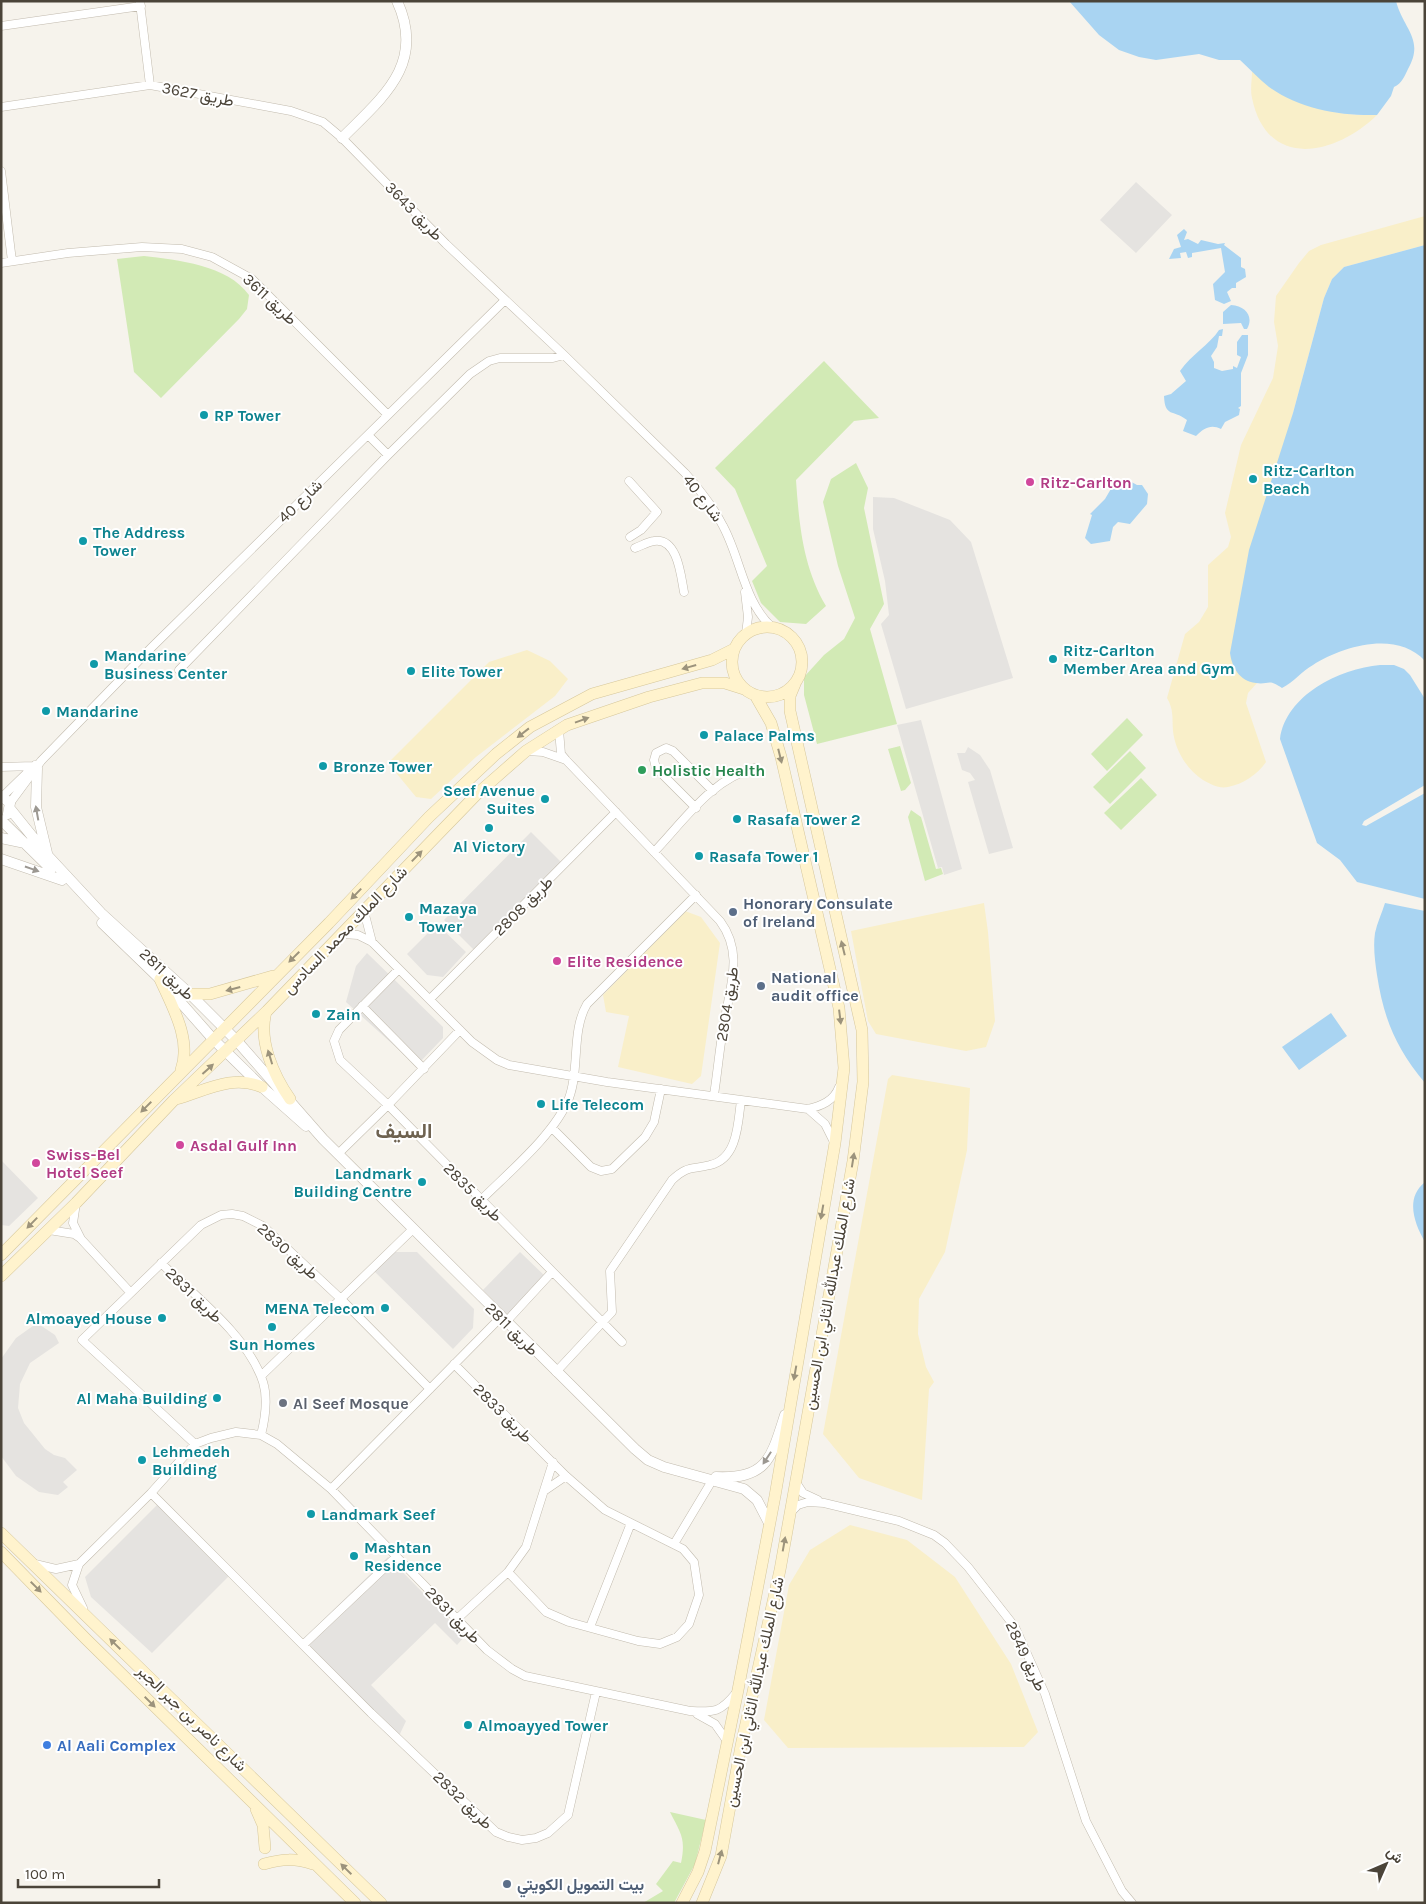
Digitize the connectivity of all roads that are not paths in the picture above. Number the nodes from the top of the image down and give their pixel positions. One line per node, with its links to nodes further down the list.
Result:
1 (398, 1): 7 (street)
2 (140, 4): 3 (street); 4 (street, طريق 3627)
3 (1, 26)
4 (150, 85): 5 (street); 6 (street, طريق 3627)
5 (1, 107)
6 (323, 122): 7 (street, طريق 3643)
7 (342, 138): 11 (street, طريق 3643)
8 (1, 172): 9 (street)
9 (12, 261): 10 (street, طريق 3611); 13 (street, طريق 3611)
10 (1, 263)
11 (505, 300): 12 (street, شارع 40); 13 (street, شارع 40)
12 (564, 355): 15 (street, شارع 40); 19 (street, شارع 40)
13 (388, 415): 14 (street, شارع 40)
14 (368, 435): 15 (street); 31 (street, شارع 40)
15 (388, 455): 24 (street, شارع 40)
16 (629, 481): 17 (street)
17 (630, 537)
18 (634, 548): 20 (street)
19 (741, 568): 21 (street, شارع 40); 22 (street, شارع 40)
20 (684, 592)
21 (773, 628): 22 (main road); 25 (main road)
22 (746, 634): 23 (main road)
23 (734, 650): 26 (main road); 50 (main road, شارع الملك محمد السادس, one-way to 50)
24 (179, 670)
25 (795, 684): 27 (main road); 102 (main road, شارع الملك عبدالله الثاني ابن الحسين, one-way to 25)
26 (744, 689): 27 (main road); 28 (main road, شارع الملك محمد السادس, one-way to 26)
27 (756, 695): 61 (main road, شارع الملك عبدالله الثاني ابن الحسين, one-way to 61)
28 (559, 730): 29 (main road, شارع الملك محمد السادس); 30 (street)
29 (526, 751): 30 (street); 46 (main road, شارع الملك محمد السادس, one-way to 29)
30 (566, 760): 37 (street, طريق 2804)
31 (37, 765): 32 (street); 35 (street, شارع 40); 42 (street, one-way to 31)
32 (1, 766)
33 (755, 768): 34 (street)
34 (713, 791): 36 (street); 36 (street)
35 (6, 801): 38 (street); 42 (street, طريق 2811)
36 (696, 808): 41 (street)
37 (616, 812): 41 (street, طريق 2804); 53 (street, طريق 2808)
38 (1, 819): 40 (street, طريق 2811)
39 (1, 838): 40 (street)
40 (27, 844): 44 (street, طريق 2811)
41 (654, 852): 45 (street, طريق 2804)
42 (48, 856): 52 (street, طريق 2811)
43 (1, 859): 44 (street, one-way to 44)
44 (62, 880): 51 (street, طريق 2811)
45 (696, 895): 64 (street); 67 (street, طريق 2804)
46 (364, 910): 47 (main road, شارع الملك محمد السادس); 48 (street)
47 (342, 934): 48 (street); 55 (main road, شارع الملك محمد السادس)
48 (372, 942): 49 (street)
49 (399, 969): 53 (street); 54 (street, طريق 2835)
50 (275, 976): 52 (main road, one-way to 52); 56 (main road, شارع الملك محمد السادس)
51 (160, 979): 58 (street, طريق 2811); 63 (main road)
52 (190, 994): 56 (street, طريق 2811)
53 (430, 999): 57 (street)
54 (362, 1006): 62 (street); 71 (street, طريق 2835)
55 (267, 1011): 59 (main road, شارع الملك محمد السادس); 68 (main road, one-way to 55)
56 (223, 1028): 58 (main road, شارع الملك محمد السادس); 59 (street, طريق 2811)
57 (460, 1030): 62 (street); 64 (street)
58 (214, 1039): 60 (street, طريق 2811); 63 (main road, شارع الملك محمد السادس)
59 (237, 1041): 60 (main road, شارع الملك محمد السادس); 68 (street, طريق 2811)
60 (226, 1052): 65 (street, طريق 2811); 69 (main road, شارع الملك محمد السادس, one-way to 60)
61 (844, 1068): 72 (street); 75 (main road, شارع الملك عبدالله الثاني ابن الحسين)
62 (424, 1069): 71 (street)
63 (180, 1072): 82 (main road, شارع الملك محمد السادس, one-way to 82)
64 (574, 1074): 66 (street); 73 (street)
65 (262, 1087): 69 (main road); 74 (street, طريق 2811)
66 (662, 1090): 67 (street); 73 (street)
67 (714, 1095): 70 (street)
68 (290, 1099): 74 (street, طريق 2811)
69 (174, 1100): 78 (main road, شارع الملك محمد السادس)
70 (741, 1100): 72 (street); 89 (street)
71 (388, 1105): 76 (street); 77 (street, طريق 2835)
72 (808, 1109): 75 (street)
73 (552, 1128): 77 (street)
74 (322, 1139): 76 (street, طريق 2811)
75 (834, 1143): 95 (main road, شارع الملك عبدالله الثاني ابن الحسين, one-way to 95)
76 (338, 1154): 80 (street, طريق 2811)
77 (481, 1200): 84 (street, طريق 2835)
78 (76, 1203): 79 (main road, شارع الملك محمد السادس); 81 (street)
79 (48, 1230): 81 (street); 85 (main road, شارع الملك محمد السادس)
80 (412, 1230): 87 (street); 88 (street, طريق 2811)
81 (81, 1239): 86 (street)
82 (1, 1255)
83 (161, 1263): 86 (street, طريق 2830); 87 (street, طريق 2830); 93 (street, طريق 2831)
84 (552, 1272): 88 (street); 89 (street, طريق 2835)
85 (1, 1276)
86 (130, 1292): 97 (street, طريق 2830)
87 (341, 1299): 93 (street); 94 (street)
88 (503, 1320): 91 (street); 92 (street, طريق 2811)
89 (604, 1322): 90 (street, طريق 2835); 92 (street)
90 (622, 1342)
91 (454, 1364): 94 (street); 98 (street, طريق 2833)
92 (556, 1372): 100 (street, طريق 2811)
93 (260, 1376): 96 (street, طريق 2831)
94 (430, 1389): 103 (street)
95 (790, 1396): 100 (street, طريق 2811, one-way to 100); 109 (main road, شارع الملك عبدالله الثاني ابن الحسين)
96 (261, 1435): 97 (street, طريق 2831); 103 (street, طريق 2831)
97 (196, 1444): 105 (street, طريق 2831)
98 (553, 1462): 99 (street, طريق 2833); 104 (street)
99 (566, 1476): 104 (street); 108 (street, طريق 2833)
100 (702, 1476): 101 (street, طريق 2811)
101 (713, 1479): 109 (street, طريق 2811); 111 (street)
102 (795, 1481): 106 (street, طريق 2849); 107 (main road, شارع الملك عبدالله الثاني ابن الحسين)
103 (331, 1489): 113 (street, طريق 2831)
104 (544, 1491): 116 (street)
105 (151, 1492): 115 (street, طريق 2831); 120 (street, طريق 2832)
106 (824, 1503): 107 (street, طريق 2849); 133 (street, طريق 2849)
107 (790, 1514): 132 (main road, شارع الملك عبدالله الثاني ابن الحسين, one-way to 107)
108 (631, 1524): 111 (street, طريق 2833); 119 (street)
109 (769, 1524): 121 (main road, شارع الملك عبدالله الثاني ابن الحسين)
110 (1, 1533): 114 (main road, شارع ناصر بن جبر الجبر)
111 (674, 1544): 119 (street, طريق 2833)
112 (1, 1552): 125 (main road, شارع ناصر بن جبر الجبر, one-way to 125)
113 (396, 1557): 118 (street, طريق 2831); 120 (street)
114 (30, 1563): 115 (street); 117 (main road, شارع ناصر بن جبر الجبر)
115 (79, 1564): 117 (street)
116 (508, 1572): 118 (street); 119 (street, طريق 2833)
117 (89, 1619): 130 (main road, شارع ناصر بن جبر الجبر, one-way to 117)
118 (457, 1619): 122 (street, طريق 2831)
119 (590, 1627)
120 (303, 1645): 122 (street, طريق 2832)
121 (738, 1690): 123 (street, طريق 2831); 124 (main road, شارع الملك عبدالله الثاني ابن الحسين)
122 (596, 1692): 123 (street, طريق 2831)
123 (690, 1711): 124 (street, طريق 2831)
124 (727, 1741): 131 (main road, شارع الملك عبدالله الثاني ابن الحسين)
125 (253, 1804): 126 (main road); 128 (main road, شارع ناصر بن جبر الجبر)
126 (265, 1848)
127 (264, 1864): 128 (main road)
128 (315, 1865): 129 (main road, شارع ناصر بن جبر الجبر)
129 (355, 1903)
130 (381, 1903)
131 (682, 1903)
132 (702, 1903)
133 (1132, 1903)

